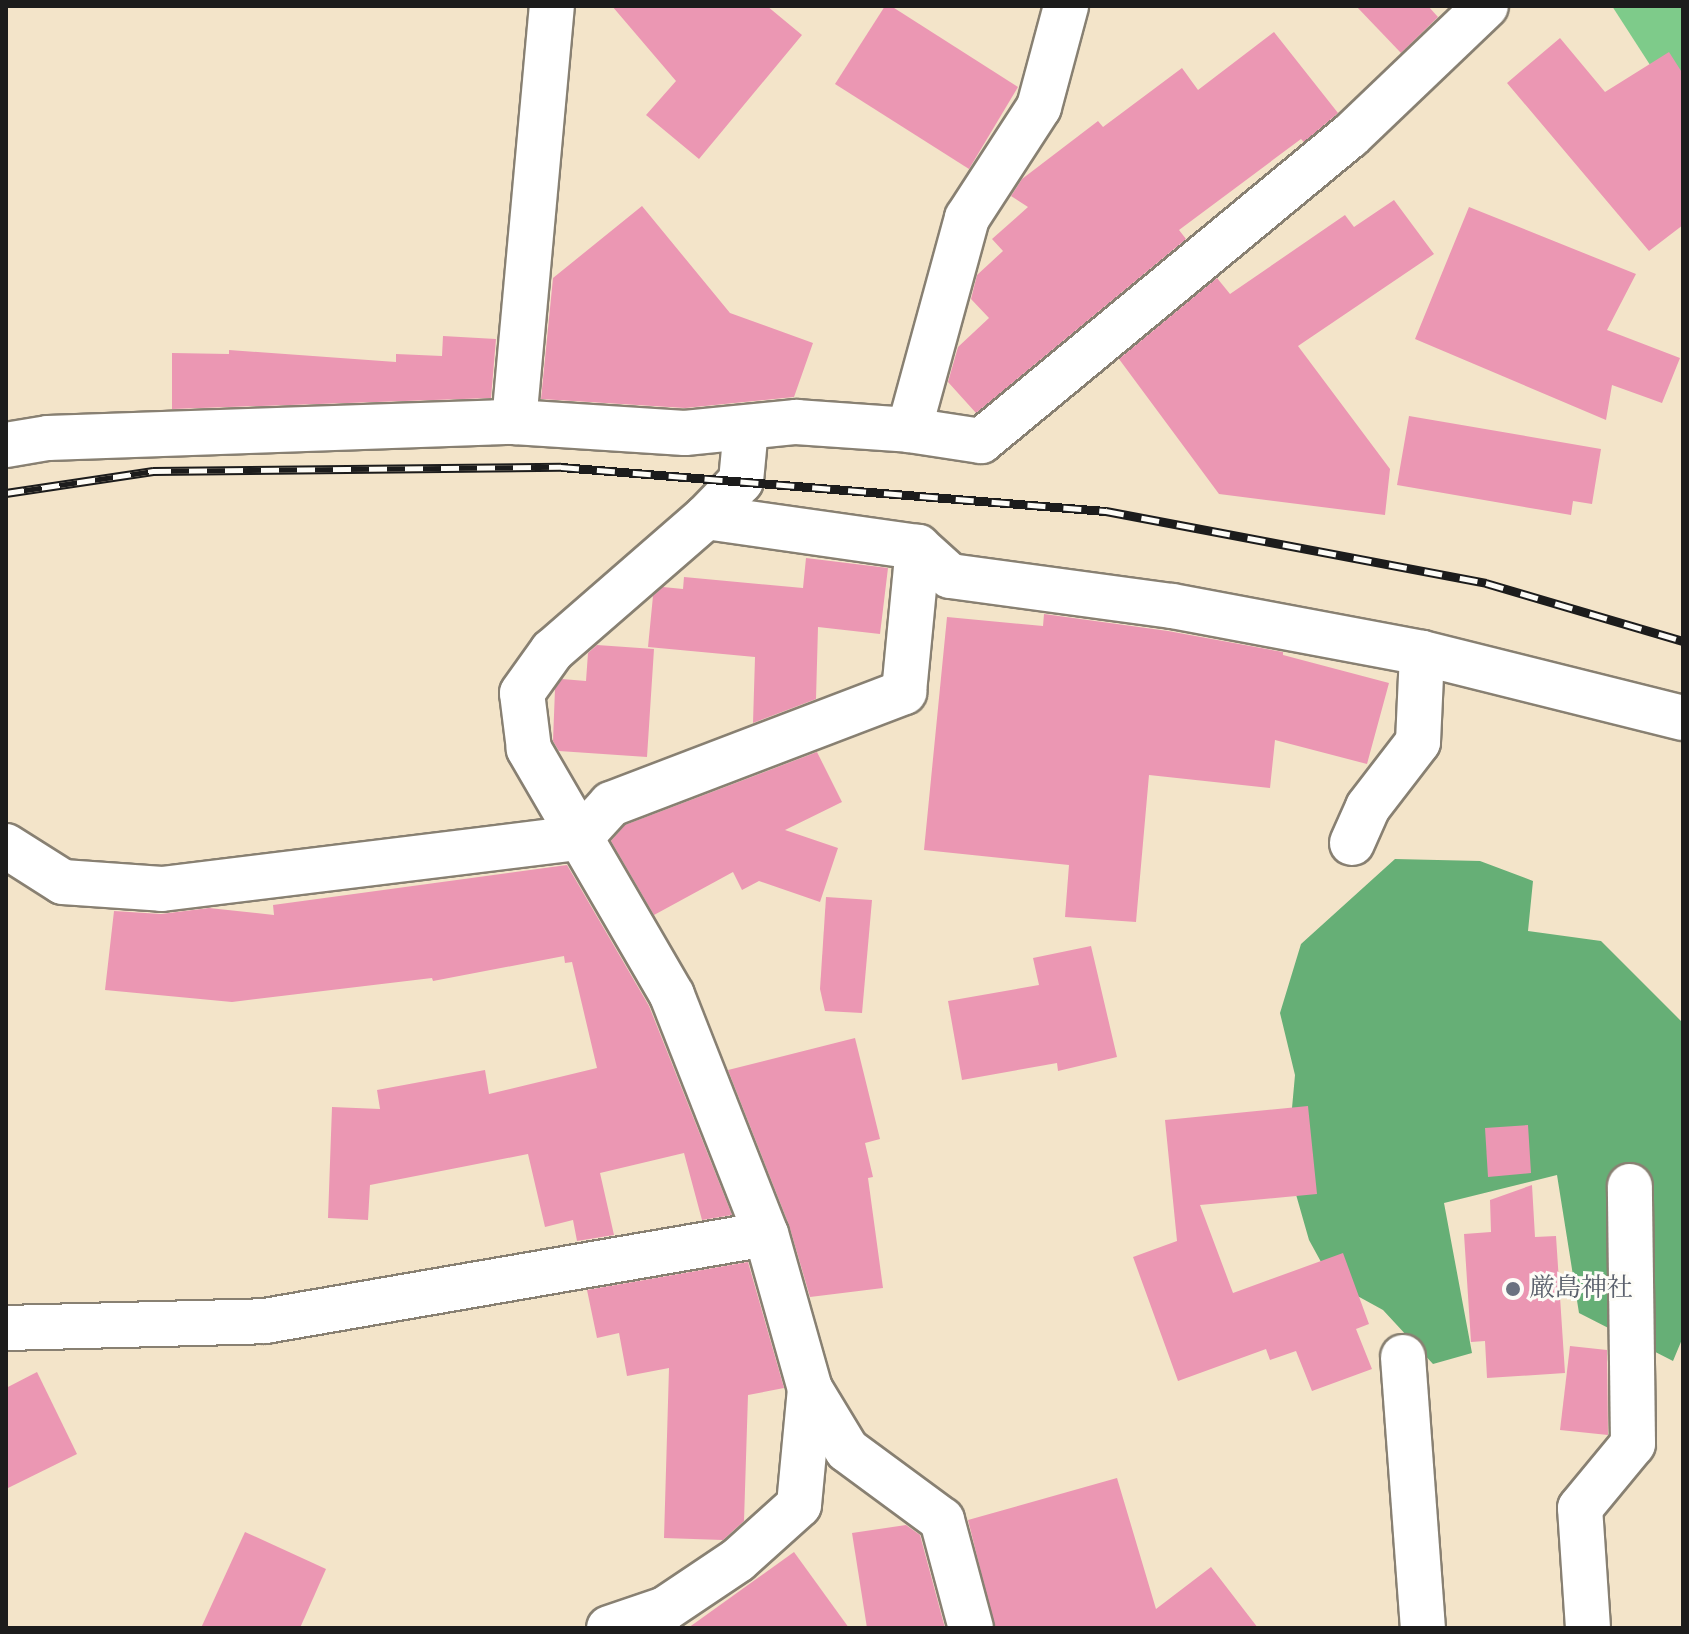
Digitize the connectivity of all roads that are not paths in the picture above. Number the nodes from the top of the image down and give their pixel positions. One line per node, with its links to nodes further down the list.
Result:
1 (552, 6): 4 (street)
2 (1066, 6): 6 (street)
3 (1486, 6): 6 (street)
4 (514, 422): 5 (street); 7 (street)
5 (746, 428): 6 (street); 8 (street)
6 (909, 430)
7 (6, 445)
8 (706, 517): 9 (street); 12 (street)
9 (918, 547): 10 (street); 12 (street)
10 (1422, 653): 11 (street); 13 (street)
11 (1683, 718)
12 (580, 838): 14 (street); 16 (street)
13 (1352, 843)
14 (6, 846)
15 (1630, 1186): 23 (street)
16 (766, 1234): 17 (street); 19 (street)
17 (6, 1328)
18 (1403, 1357): 22 (street)
19 (810, 1389): 20 (street); 21 (street)
20 (609, 1628)
21 (971, 1628)
22 (1423, 1628)
23 (1588, 1628)

